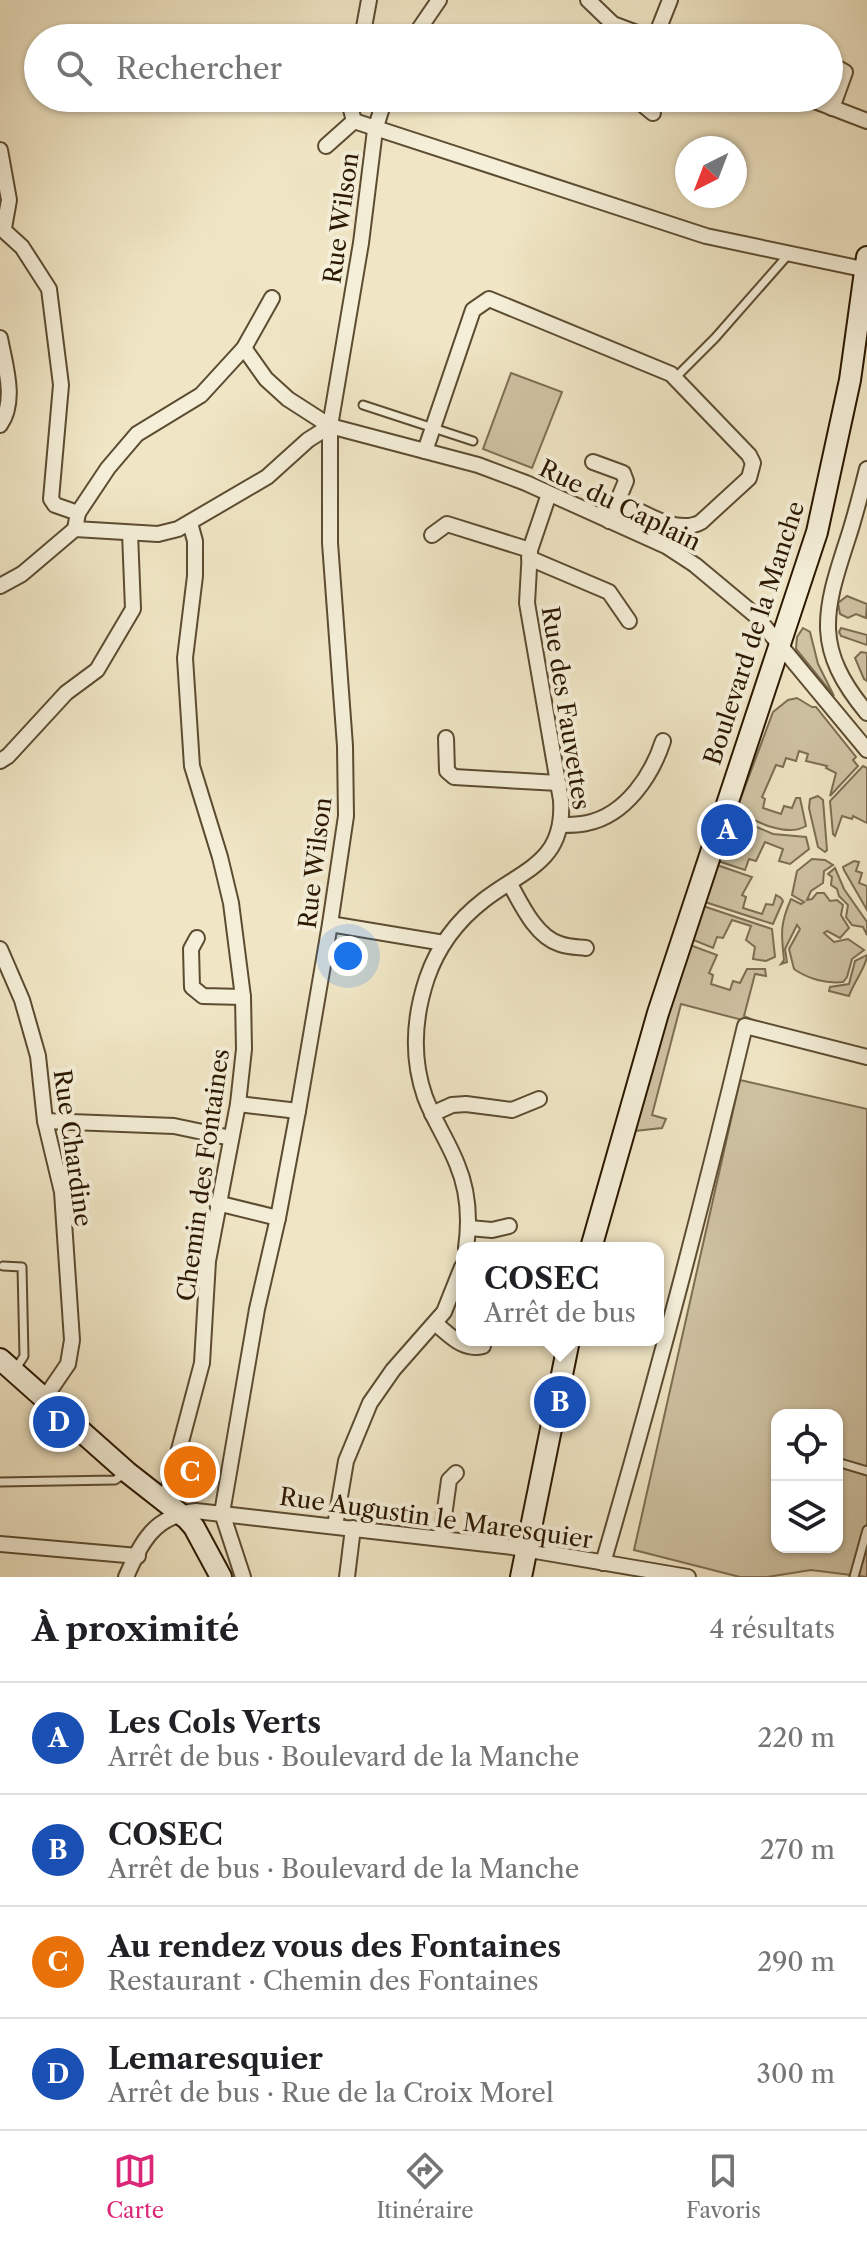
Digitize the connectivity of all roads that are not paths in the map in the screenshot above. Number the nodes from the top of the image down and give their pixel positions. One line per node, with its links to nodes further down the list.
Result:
1 (369, 0): 5 (street)
2 (588, 0): 7 (street)
3 (670, 0): 8 (street)
4 (435, 6): 6 (street)
5 (365, 24)
6 (423, 24)
7 (613, 24)
8 (659, 24)
9 (352, 112): 12 (street)
10 (381, 112): 14 (street, Rue Wilson)
11 (843, 112): 13 (street)
12 (354, 121): 14 (street); 15 (street)
13 (867, 121)
14 (375, 130): 18 (street); 26 (street, Rue Wilson)
15 (326, 146)
16 (0, 150): 17 (street)
17 (2, 228): 34 (street)
18 (790, 253): 19 (street); 23 (lane)
19 (866, 266): 45 (main road, Boulevard de la Manche)
20 (272, 298): 22 (street)
21 (0, 338): 25 (street)
22 (244, 348): 26 (street, Rue du Caplain); 34 (street)
23 (676, 377): 27 (street); 36 (street)
24 (363, 405): 27 (lane)
25 (0, 425)
26 (330, 426): 29 (street, Rue du Caplain); 37 (street); 54 (street, Rue Wilson)
27 (433, 428): 28 (lane); 29 (street)
28 (473, 441)
29 (425, 451): 32 (street, Rue du Caplain)
30 (593, 462): 33 (street)
31 (867, 469): 46 (street)
32 (549, 494): 35 (street, Rue du Caplain); 42 (street, Rue des Fauvettes)
33 (618, 500): 35 (street); 36 (street)
34 (78, 513): 38 (street)
35 (609, 521): 41 (street, Rue du Caplain)
36 (667, 522): 41 (street)
37 (190, 523): 39 (street); 59 (street, Chemin des Fontaines)
38 (75, 529): 39 (street); 43 (street)
39 (130, 533): 50 (street)
40 (432, 535): 42 (street)
41 (656, 542): 45 (street, Rue du Caplain)
42 (529, 554): 44 (street); 51 (street, Rue des Fauvettes)
43 (0, 586)
44 (629, 621)
45 (780, 646): 49 (street, Rue du Caplain); 72 (main road, Boulevard de la Manche)
46 (867, 713)
47 (446, 738): 51 (street)
48 (663, 741): 52 (street)
49 (867, 750)
50 (4, 759)
51 (558, 783): 52 (street, Rue des Fauvettes)
52 (561, 825): 53 (street, Rue des Fauvettes)
53 (510, 884): 56 (street, Rue des Fauvettes); 57 (street)
54 (330, 924): 56 (street); 63 (street, Rue Wilson)
55 (197, 938): 59 (street)
56 (444, 943): 64 (street, Rue des Fauvettes)
57 (586, 948)
58 (0, 949): 65 (street, Rue Chardine)
59 (243, 997): 62 (street, Chemin des Fontaines)
60 (867, 1057): 77 (street)
61 (539, 1099): 64 (street)
62 (238, 1104): 63 (street); 66 (street, Chemin des Fontaines)
63 (298, 1111): 68 (street, Rue Wilson)
64 (432, 1114): 70 (street, Rue des Fauvettes)
65 (45, 1121): 66 (street); 83 (street, Rue Chardine)
66 (231, 1138): 67 (street, Chemin des Fontaines)
67 (217, 1203): 68 (street); 89 (street, Chemin des Fontaines)
68 (278, 1218): 91 (street, Rue Wilson)
69 (509, 1226): 70 (street)
70 (469, 1228): 71 (street, Rue des Fauvettes)
71 (467, 1242)
72 (593, 1242)
73 (3, 1266): 82 (lane)
74 (456, 1284): 75 (street)
75 (436, 1324): 76 (street); 92 (street)
76 (456, 1339)
77 (664, 1345)
78 (465, 1346): 79 (street)
79 (483, 1346)
80 (568, 1346): 97 (main road)
81 (664, 1346): 99 (street)
82 (4, 1365): 83 (main road)
83 (44, 1399): 86 (main road)
84 (843, 1464): 85 (lane)
85 (867, 1471)
86 (127, 1472): 88 (lane); 89 (main road)
87 (456, 1473): 95 (street)
88 (0, 1482)
89 (160, 1498): 90 (main road)
90 (179, 1513): 91 (street, Rue Augustin le Maresquier); 98 (street); 102 (main road)
91 (222, 1513): 92 (street, Rue Augustin le Maresquier); 103 (street, Rue Wilson)
92 (335, 1526): 93 (street, Rue Augustin le Maresquier)
93 (353, 1528): 95 (street, Rue Augustin le Maresquier); 104 (street)
94 (867, 1530): 106 (lane)
95 (441, 1538): 97 (street, Rue Augustin le Maresquier)
96 (0, 1544): 98 (street)
97 (525, 1549): 99 (street, Rue Augustin le Maresquier); 105 (main road)
98 (138, 1556): 101 (street)
99 (603, 1563): 100 (street, Rue Augustin le Maresquier)
100 (682, 1576)
101 (126, 1577)
102 (221, 1577)
103 (243, 1577)
104 (347, 1577)
105 (521, 1577)
106 (854, 1577)

